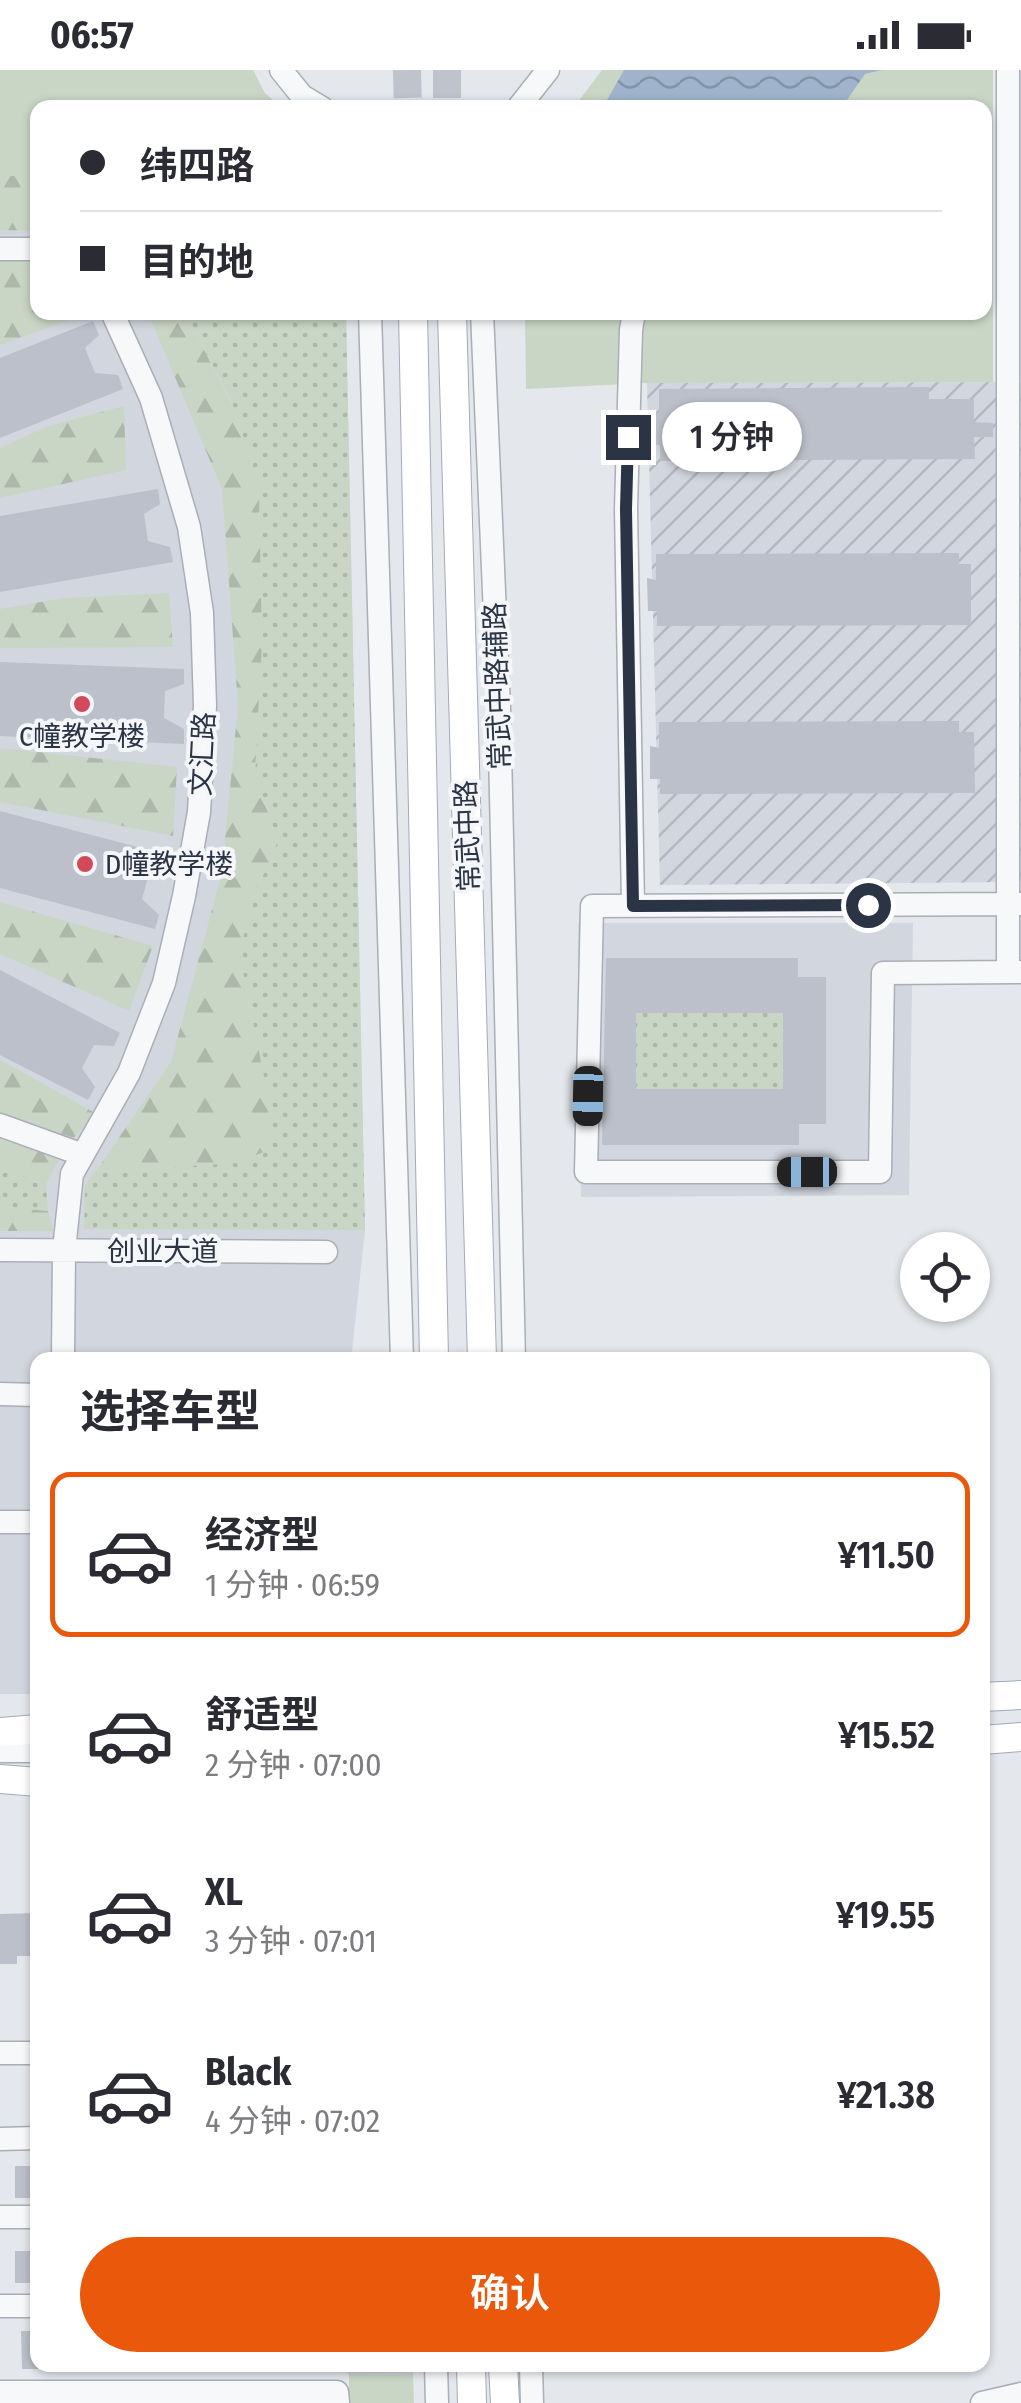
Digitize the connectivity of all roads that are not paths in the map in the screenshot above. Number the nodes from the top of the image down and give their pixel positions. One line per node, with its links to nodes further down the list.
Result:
1 (281, 70): 4 (street)
2 (548, 70): 5 (street)
3 (1008, 70): 6 (street)
4 (309, 100)
5 (524, 100)
6 (997, 238): 9 (street)
7 (0, 249): 8 (street)
8 (30, 249)
9 (1015, 274): 16 (street)
10 (116, 320): 20 (street, 文汇路)
11 (370, 320): 25 (street)
12 (413, 320): 26 (main road, 常武中路)
13 (452, 320): 27 (main road, 常武中路)
14 (482, 320): 28 (street, 常武中路辅路)
15 (632, 320): 17 (street)
16 (1015, 904): 17 (street); 18 (street)
17 (633, 906): 18 (street)
18 (1015, 972)
19 (0, 1126): 20 (street)
20 (83, 1155): 22 (street, 文汇路)
21 (0, 1250): 22 (street, 创业大道)
22 (64, 1250): 23 (street, 创业大道); 24 (street, 文汇路)
23 (326, 1252)
24 (63, 1352)
25 (402, 1352)
26 (434, 1352)
27 (482, 1352)
28 (514, 1352)
29 (0, 1394): 30 (street)
30 (30, 1394)
31 (0, 1522): 32 (street)
32 (30, 1522)
33 (1021, 1695): 34 (main road)
34 (990, 1697)
35 (30, 1730): 36 (main road)
36 (0, 1732)
37 (1021, 1737): 38 (main road)
38 (990, 1739)
39 (0, 1751): 40 (street)
40 (30, 1751)
41 (0, 1763): 42 (street)
42 (30, 1763)
43 (0, 1780): 44 (main road)
44 (30, 1782)
45 (30, 2052): 46 (street)
46 (0, 2053)
47 (0, 2138): 48 (street)
48 (30, 2138)
49 (0, 2217): 50 (street)
50 (30, 2217)
51 (0, 2306): 52 (street)
52 (30, 2306)
53 (436, 2372): 60 (street)
54 (471, 2372): 61 (main road)
55 (503, 2372): 62 (main road)
56 (531, 2372): 63 (street)
57 (0, 2392): 59 (street)
58 (1021, 2394): 64 (street)
59 (338, 2403)
60 (437, 2403)
61 (472, 2403)
62 (505, 2403)
63 (532, 2403)
64 (982, 2403)

